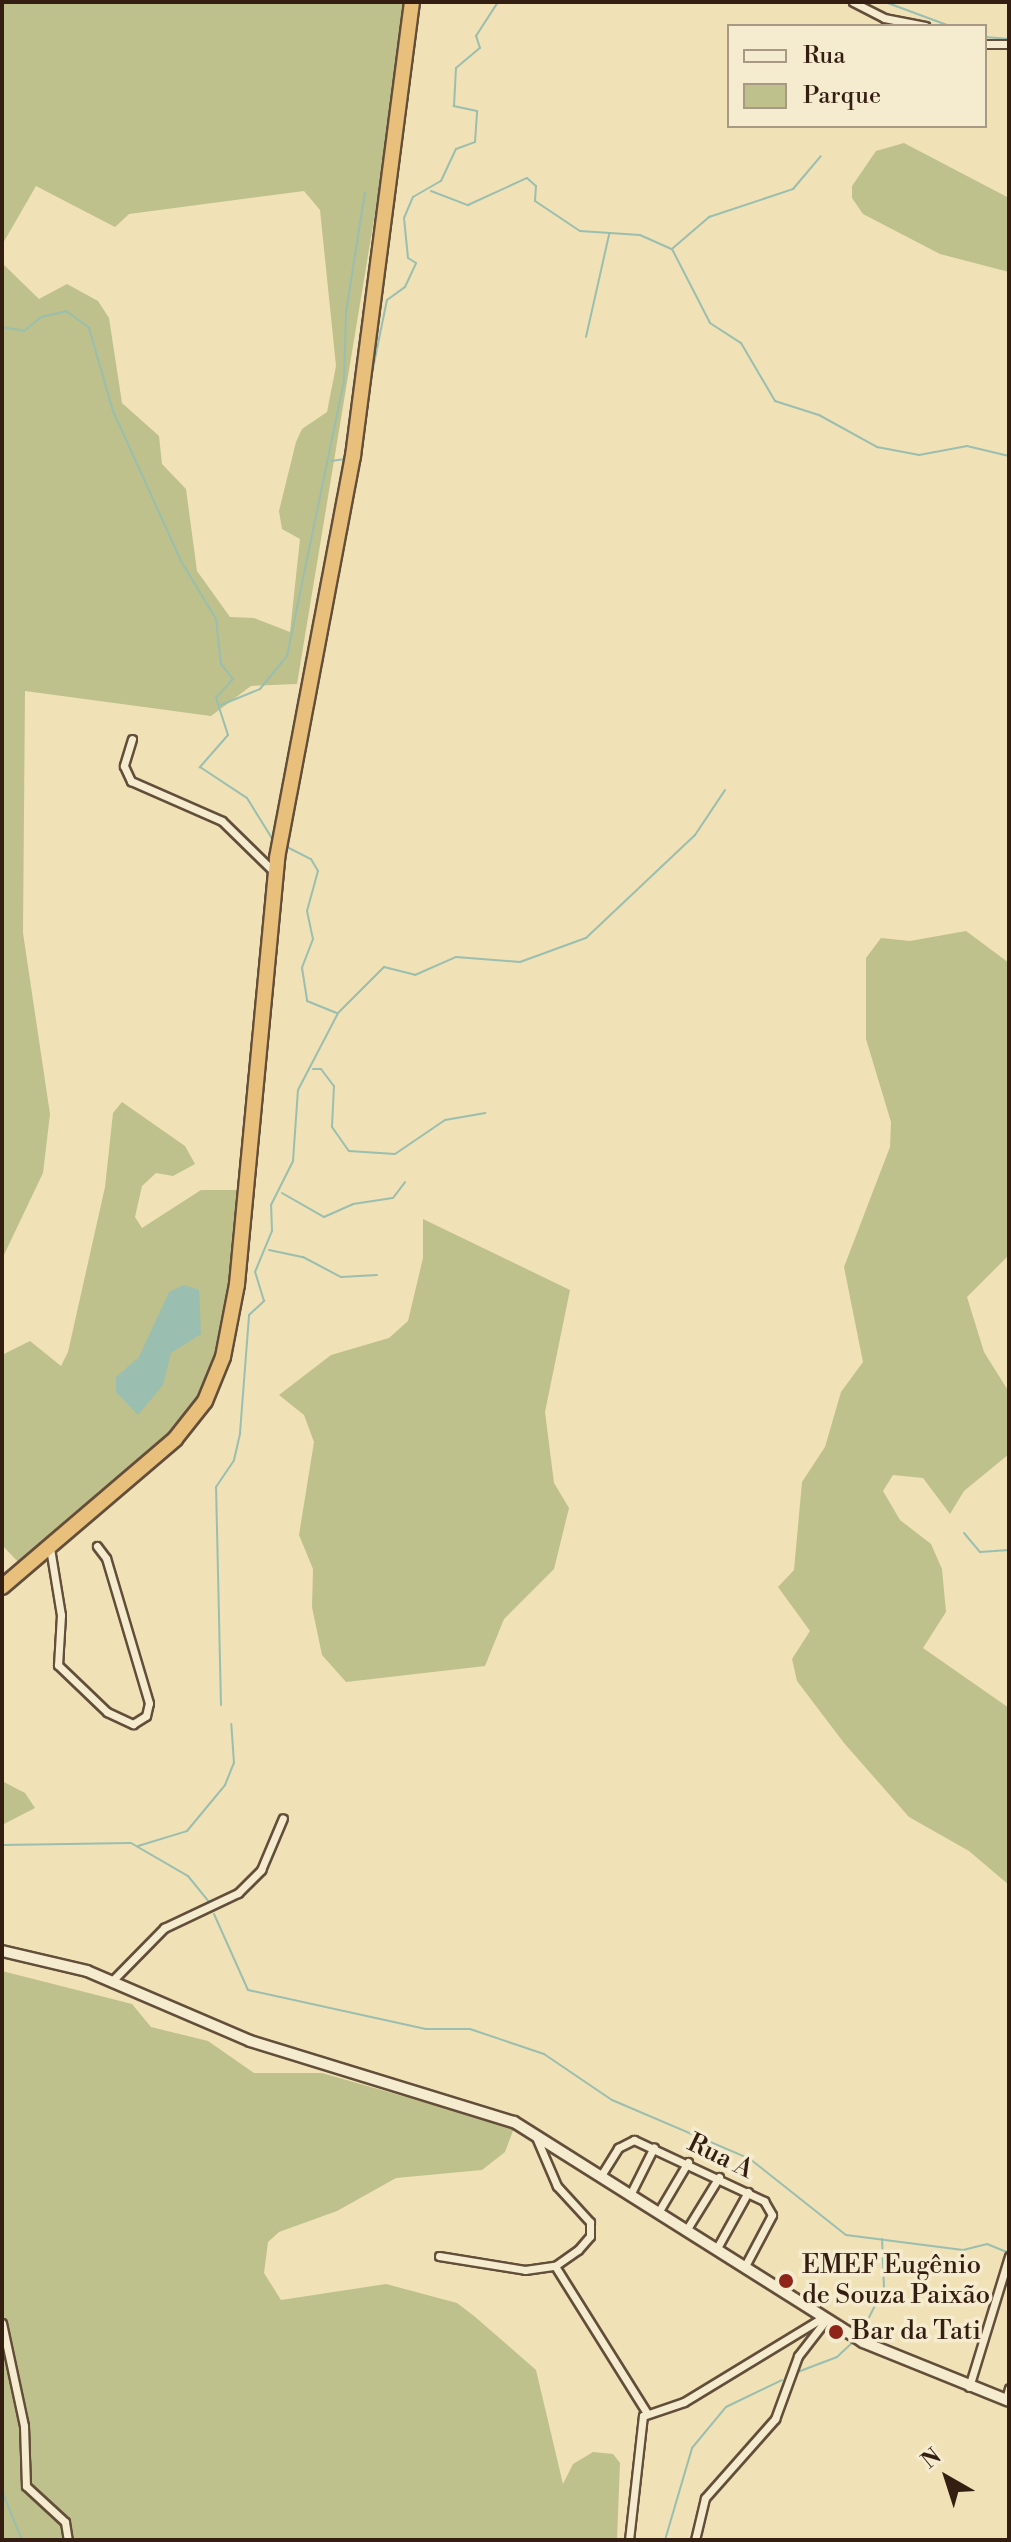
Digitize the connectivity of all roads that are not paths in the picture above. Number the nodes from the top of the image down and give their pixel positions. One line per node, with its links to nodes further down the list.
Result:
1 (412, 2): 7 (highway)
2 (853, 2): 3 (street)
3 (915, 24)
4 (987, 44): 5 (street)
5 (1009, 44)
6 (132, 739): 7 (street)
7 (275, 874): 9 (highway)
8 (97, 1546): 9 (street)
9 (50, 1548): 10 (highway)
10 (2, 1587)
11 (283, 1818): 13 (street)
12 (2, 1951): 13 (street)
13 (111, 1982): 14 (street)
14 (533, 2131): 17 (street); 26 (street)
15 (654, 2147): 16 (street, Rua A); 17 (street, Rua A); 20 (street)
16 (688, 2162): 18 (street, Rua A); 21 (street)
17 (602, 2174): 20 (street)
18 (719, 2177): 19 (street, Rua A); 22 (street)
19 (748, 2192): 23 (street); 27 (street, Rua A)
20 (631, 2193): 21 (street)
21 (659, 2211): 22 (street)
22 (687, 2229): 23 (street)
23 (717, 2248): 27 (street)
24 (439, 2256): 26 (street)
25 (1009, 2257): 31 (street)
26 (555, 2266): 33 (street)
27 (745, 2266): 28 (street)
28 (825, 2318): 31 (street); 33 (street); 36 (street)
29 (2, 2323): 34 (street)
30 (1009, 2388): 32 (street)
31 (968, 2389): 32 (street)
32 (1008, 2400)
33 (647, 2413): 35 (street)
34 (68, 2540)
35 (629, 2540)
36 (695, 2540)

